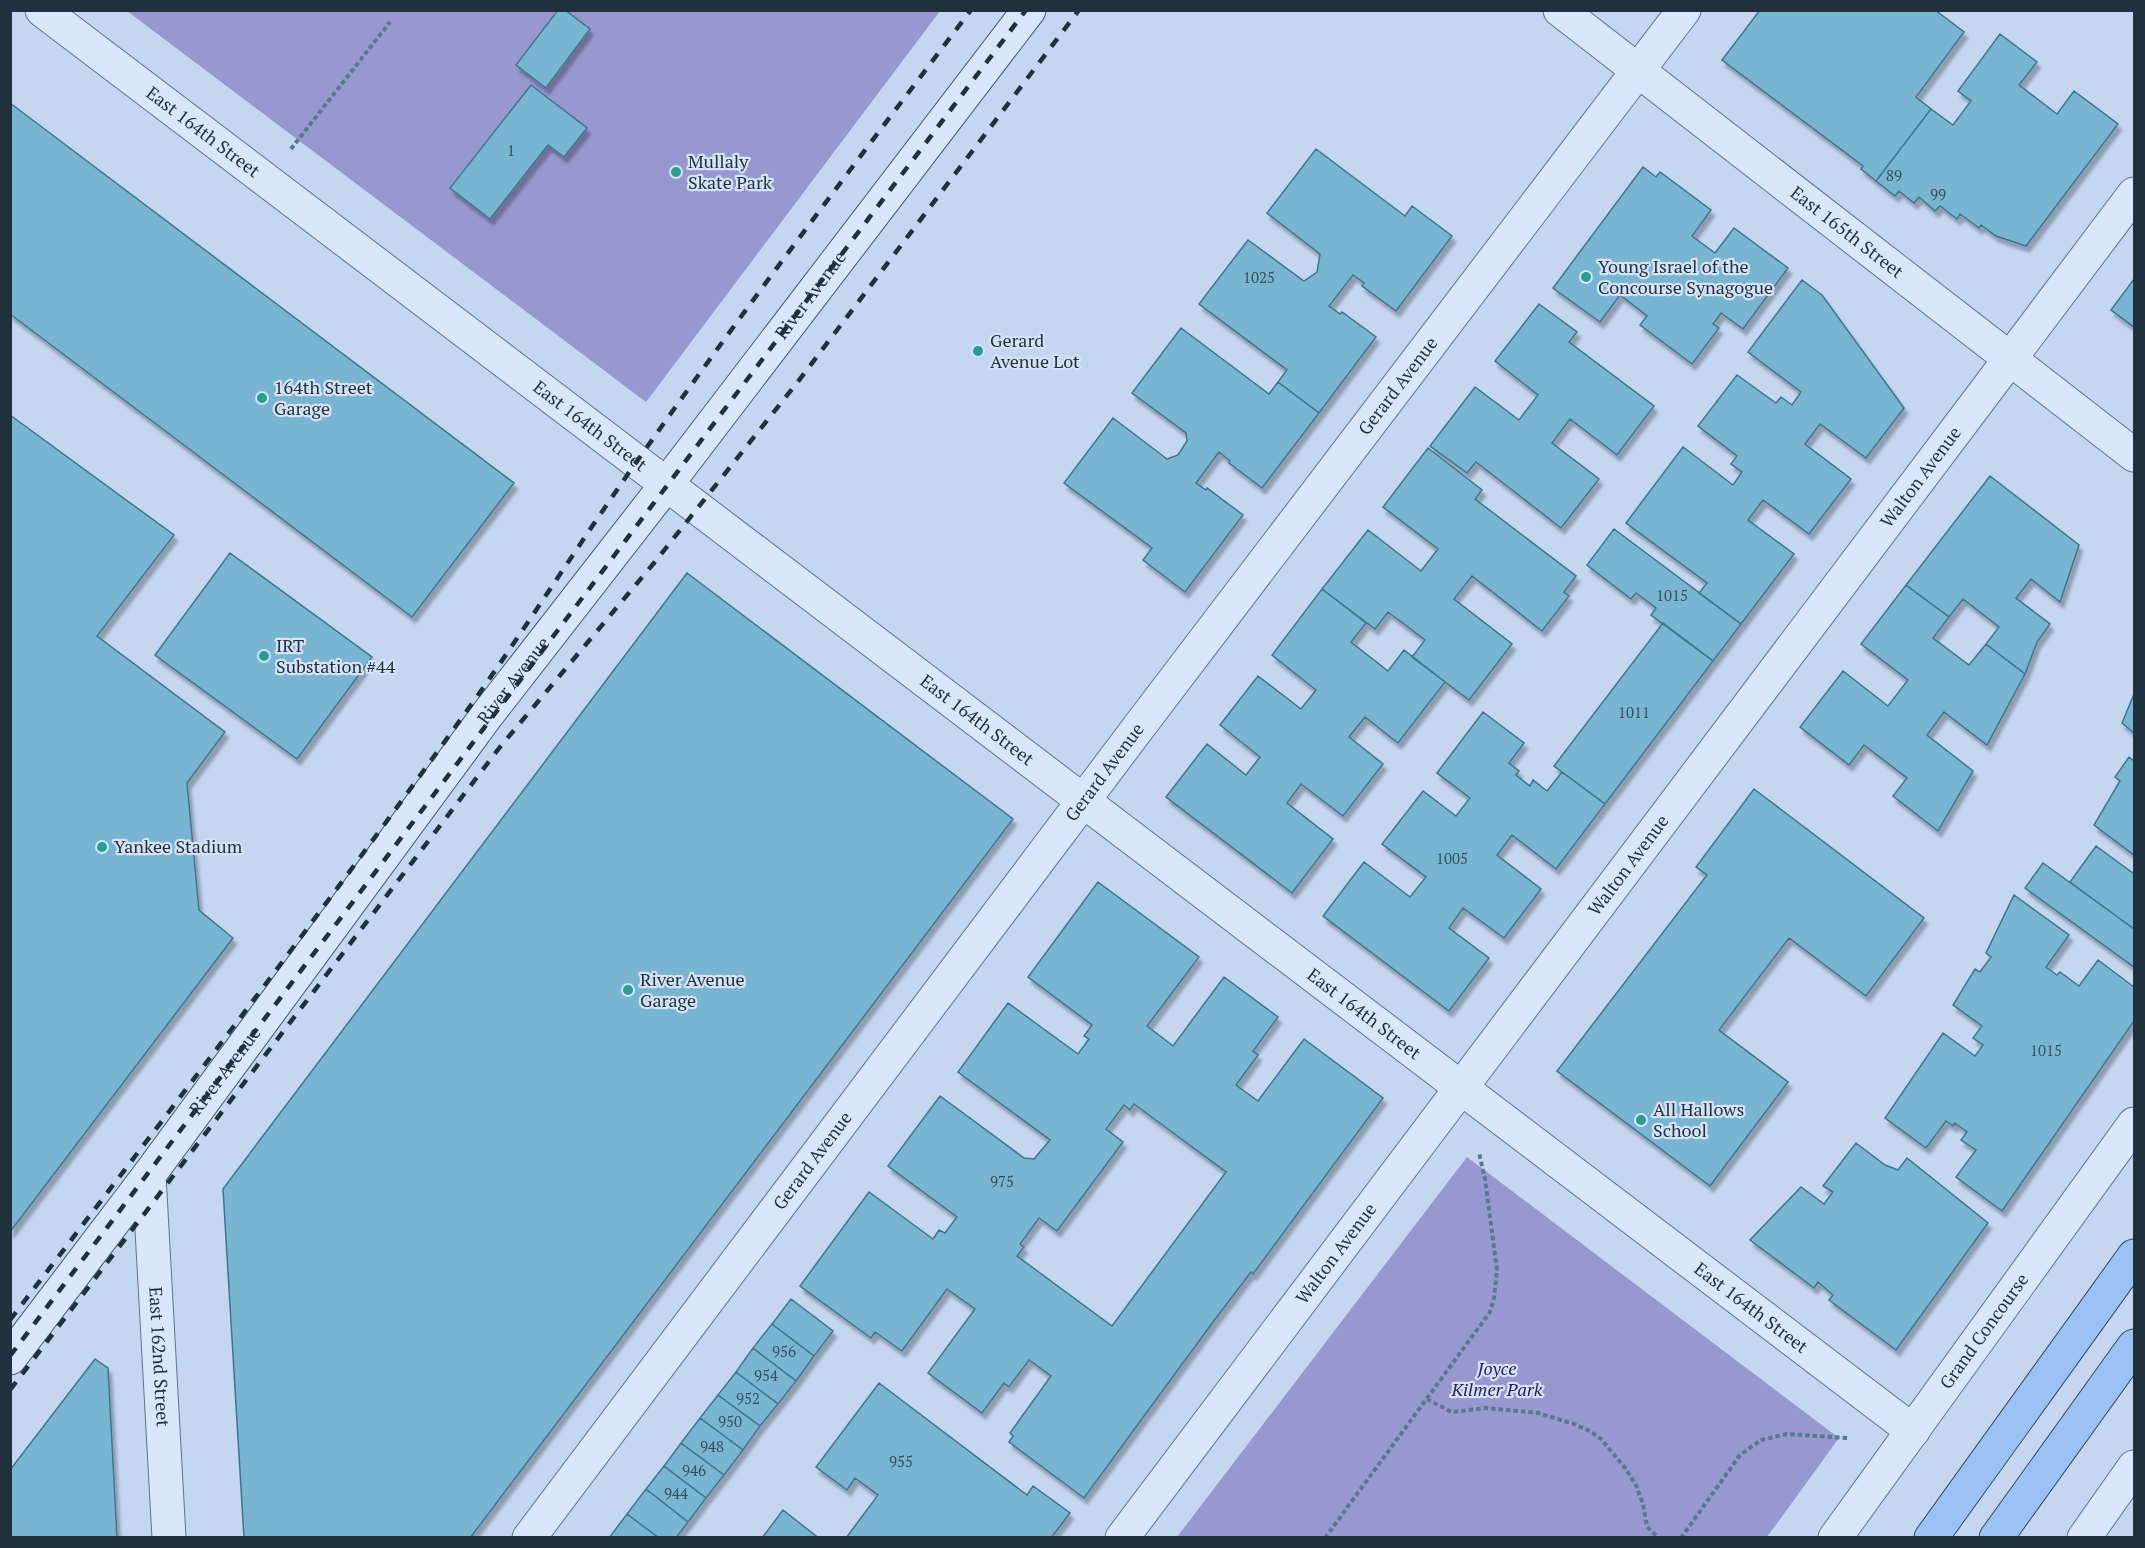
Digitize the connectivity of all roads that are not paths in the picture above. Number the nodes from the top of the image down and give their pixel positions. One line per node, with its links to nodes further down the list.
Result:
1 (42, 10): 9 (street, East 164th Street)
2 (1029, 10): 9 (street, River Avenue)
3 (1560, 10): 5 (street, East 165th Street)
4 (1684, 10): 5 (street, Gerard Avenue)
5 (1639, 71): 7 (street, East 165th Street); 10 (street, Gerard Avenue)
6 (2134, 194): 7 (street, Walton Avenue)
7 (2010, 359): 8 (street, East 165th Street); 11 (street, Walton Avenue)
8 (2134, 454)
9 (666, 486): 10 (street, East 164th Street); 13 (street, River Avenue)
10 (1084, 802): 11 (street, East 164th Street); 20 (street, Gerard Avenue)
11 (1461, 1088): 17 (street, East 164th Street); 21 (street, Walton Avenue)
12 (2134, 1124): 17 (street, Grand Concourse)
13 (149, 1175): 16 (street, River Avenue); 19 (street, East 162nd Street)
14 (2134, 1256): 23 (main road)
15 (2134, 1346): 24 (main road)
16 (10, 1358)
17 (1913, 1431): 22 (street, Grand Concourse)
18 (2134, 1467): 25 (street)
19 (169, 1538)
20 (529, 1538)
21 (1122, 1538)
22 (1835, 1538)
23 (1931, 1538)
24 (1996, 1538)
25 (2084, 1538)

